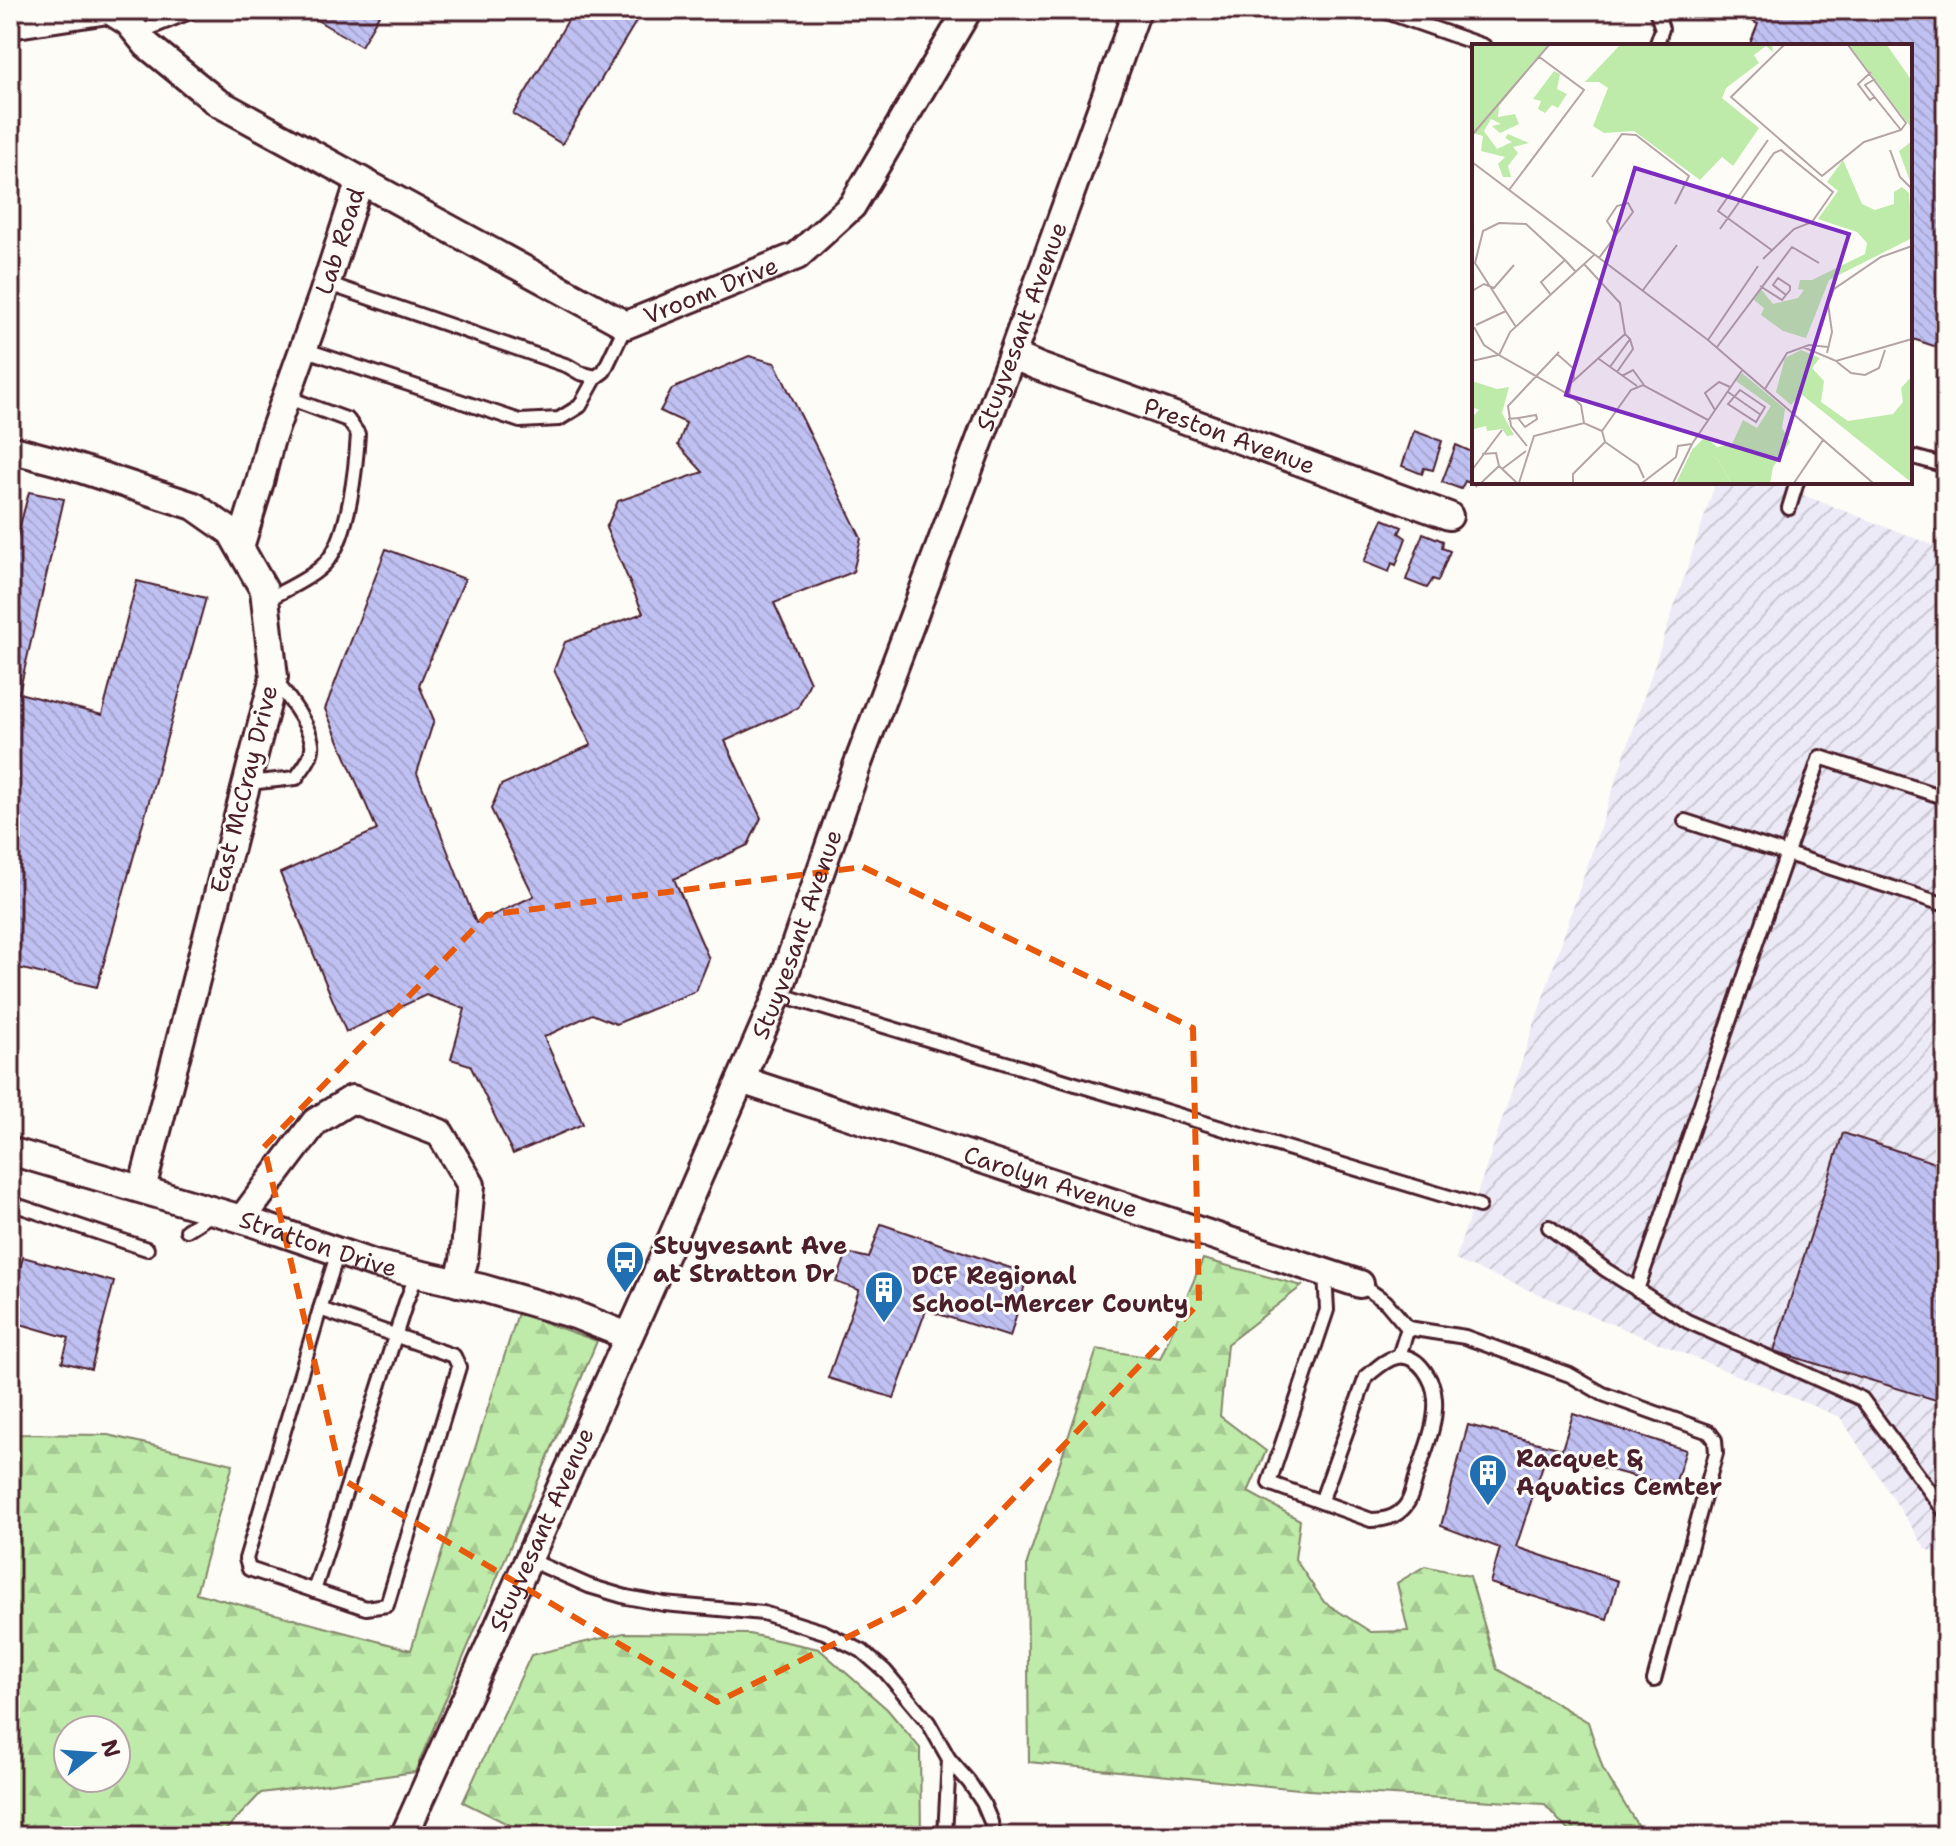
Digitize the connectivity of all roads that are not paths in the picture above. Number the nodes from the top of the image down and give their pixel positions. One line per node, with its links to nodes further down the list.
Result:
1 (108, 10): 7 (street, Lab Road); 8 (street, Lab Road)
2 (195, 10): 8 (lane)
3 (968, 10): 13 (street, Vroom Drive)
4 (1137, 10): 15 (street, Stuyvesant Avenue)
5 (1384, 10): 9 (lane)
6 (1656, 10): 10 (lane)
7 (10, 25)
8 (138, 33): 11 (street, Lab Road)
9 (1478, 44)
10 (1657, 44)
11 (360, 180): 12 (street, Lab Road); 13 (street, Vroom Drive)
12 (326, 283): 14 (street, Lab Road); 16 (lane)
13 (626, 325): 16 (lane)
14 (303, 349): 16 (lane); 17 (street, Lab Road)
15 (1012, 355): 23 (street, Preston Avenue); 32 (street, Stuyvesant Avenue)
16 (596, 377)
17 (286, 397): 24 (street, Lab Road); 25 (lane)
18 (10, 449): 24 (street, East McCray Drive)
19 (1912, 457): 20 (lane)
20 (1946, 466)
21 (1796, 484): 22 (lane)
22 (1789, 508)
23 (1449, 516)
24 (240, 547): 25 (street, East McCray Drive)
25 (265, 601): 26 (street, East McCray Drive)
26 (274, 677): 27 (street, East McCray Drive); 27 (lane)
27 (247, 783): 35 (street, East McCray Drive)
28 (1946, 798): 30 (lane)
29 (1685, 821): 30 (lane)
30 (1787, 854): 31 (lane); 48 (lane)
31 (1946, 905)
32 (778, 994): 33 (street, Stuyvesant Avenue); 37 (lane)
33 (741, 1080): 44 (street, Carolyn Avenue); 52 (street, Stuyvesant Avenue)
34 (10, 1151): 35 (street, Stratton Drive)
35 (142, 1189): 38 (street, Stratton Drive)
36 (10, 1203): 42 (lane)
37 (1479, 1206)
38 (217, 1211): 39 (street, Stratton Drive); 41 (lane)
39 (242, 1219): 43 (street, Stratton Drive); 46 (street)
40 (1549, 1227): 48 (lane)
41 (187, 1230)
42 (147, 1249)
43 (338, 1252): 45 (street, Stratton Drive); 49 (lane)
44 (1325, 1273): 47 (street, Carolyn Avenue); 54 (lane)
45 (417, 1274): 46 (street, Stratton Drive); 51 (lane)
46 (458, 1283): 52 (street, Stratton Drive)
47 (1360, 1284): 50 (lane)
48 (1637, 1290): 55 (lane)
49 (320, 1309): 51 (lane); 57 (lane)
50 (1408, 1328): 53 (lane); 58 (lane)
51 (395, 1336): 57 (lane); 57 (lane)
52 (628, 1336): 56 (street, Stuyvesant Avenue)
53 (1399, 1356): 54 (lane); 54 (lane)
54 (1321, 1502)
55 (1946, 1513)
56 (530, 1560): 59 (lane); 60 (street, Stuyvesant Avenue)
57 (314, 1591)
58 (1654, 1680)
59 (949, 1759): 61 (lane); 62 (lane)
60 (404, 1836)
61 (945, 1836)
62 (993, 1836)

